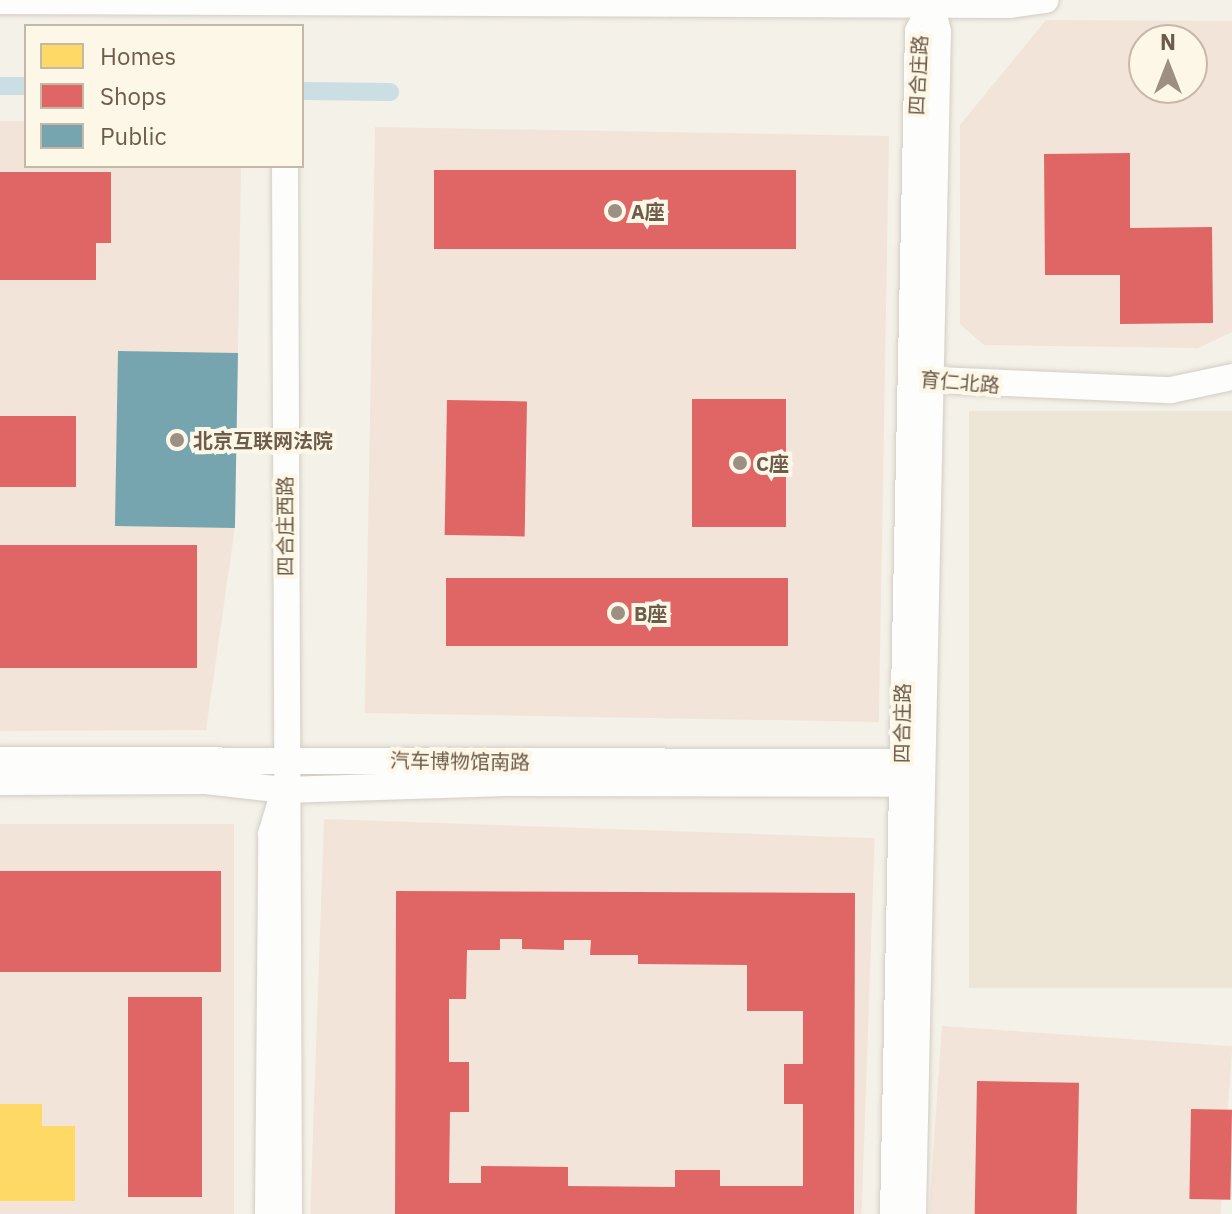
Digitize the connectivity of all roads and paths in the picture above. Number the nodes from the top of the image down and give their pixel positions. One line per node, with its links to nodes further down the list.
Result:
1 (1046, 0): 3 (street)
2 (0, 1): 3 (street)
3 (932, 5): 7 (street, 四合庄路)
4 (285, 168): 9 (street, 四合庄西路)
5 (1232, 367): 7 (street, 育仁北路)
6 (1232, 377): 7 (street, 育仁北路)
7 (924, 379): 10 (street, 四合庄路)
8 (0, 760): 9 (street, 汽车博物馆南路)
9 (284, 760): 10 (street, 汽车博物馆南路); 12 (street, 四合庄西路)
10 (911, 773): 12 (street, 汽车博物馆南路); 15 (street, 四合庄路); 16 (street, 四合庄路)
11 (0, 782): 12 (street, 汽车博物馆南路)
12 (284, 790): 13 (street, 四合庄西路); 14 (street, 四合庄西路)
13 (268, 1214)
14 (289, 1214)
15 (893, 1214)
16 (913, 1214)

